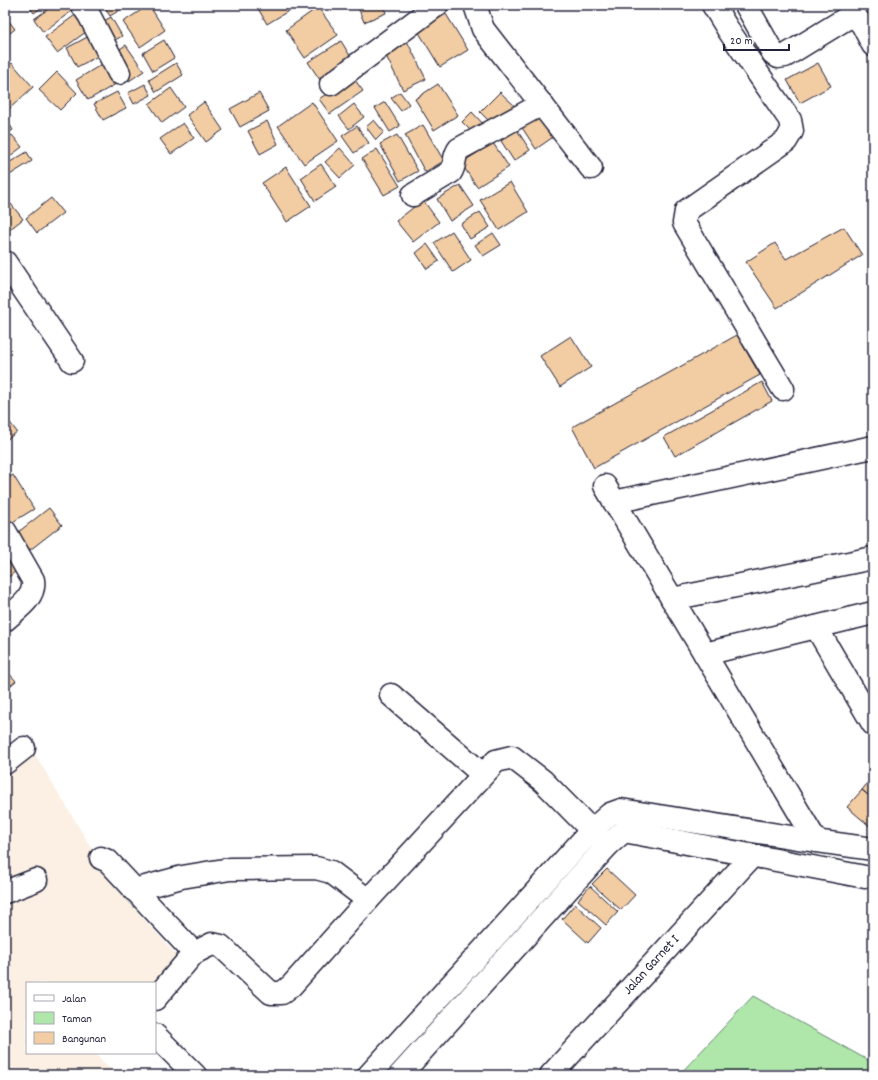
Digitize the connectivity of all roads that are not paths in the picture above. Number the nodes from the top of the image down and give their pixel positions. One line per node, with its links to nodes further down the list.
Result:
1 (82, 5): 7 (street)
2 (437, 5): 8 (street)
3 (475, 5): 9 (street)
4 (713, 5): 14 (street)
5 (746, 5): 6 (street)
6 (873, 45)
7 (119, 73)
8 (331, 84)
9 (542, 104): 10 (street); 11 (street)
10 (591, 168)
11 (413, 195)
12 (5, 262): 13 (street)
13 (72, 361)
14 (783, 389)
15 (873, 448): 18 (street)
16 (5, 531): 20 (street)
17 (873, 558): 18 (street)
18 (672, 599): 22 (street)
19 (873, 613): 21 (street)
20 (5, 620)
21 (816, 627): 22 (street); 24 (street)
22 (705, 654): 29 (street)
23 (391, 695): 27 (street)
24 (873, 724)
25 (24, 748): 26 (street)
26 (5, 763)
27 (482, 774): 28 (street); 38 (street)
28 (591, 831): 29 (street); 30 (street); 40 (street)
29 (816, 841): 31 (street)
30 (607, 846): 32 (street); 42 (street)
31 (873, 850): 35 (street)
32 (752, 856): 35 (street); 47 (street, Jalan Garnet I)
33 (101, 858): 36 (street)
34 (36, 880): 37 (street)
35 (869, 882)
36 (134, 890): 38 (street); 39 (street)
37 (5, 892)
38 (368, 900): 39 (street)
39 (194, 953): 41 (street)
40 (454, 982): 42 (street); 45 (street)
41 (156, 997)
42 (471, 997): 46 (street)
43 (156, 1037): 44 (street)
44 (195, 1075)
45 (369, 1075)
46 (400, 1075)
47 (551, 1075)

